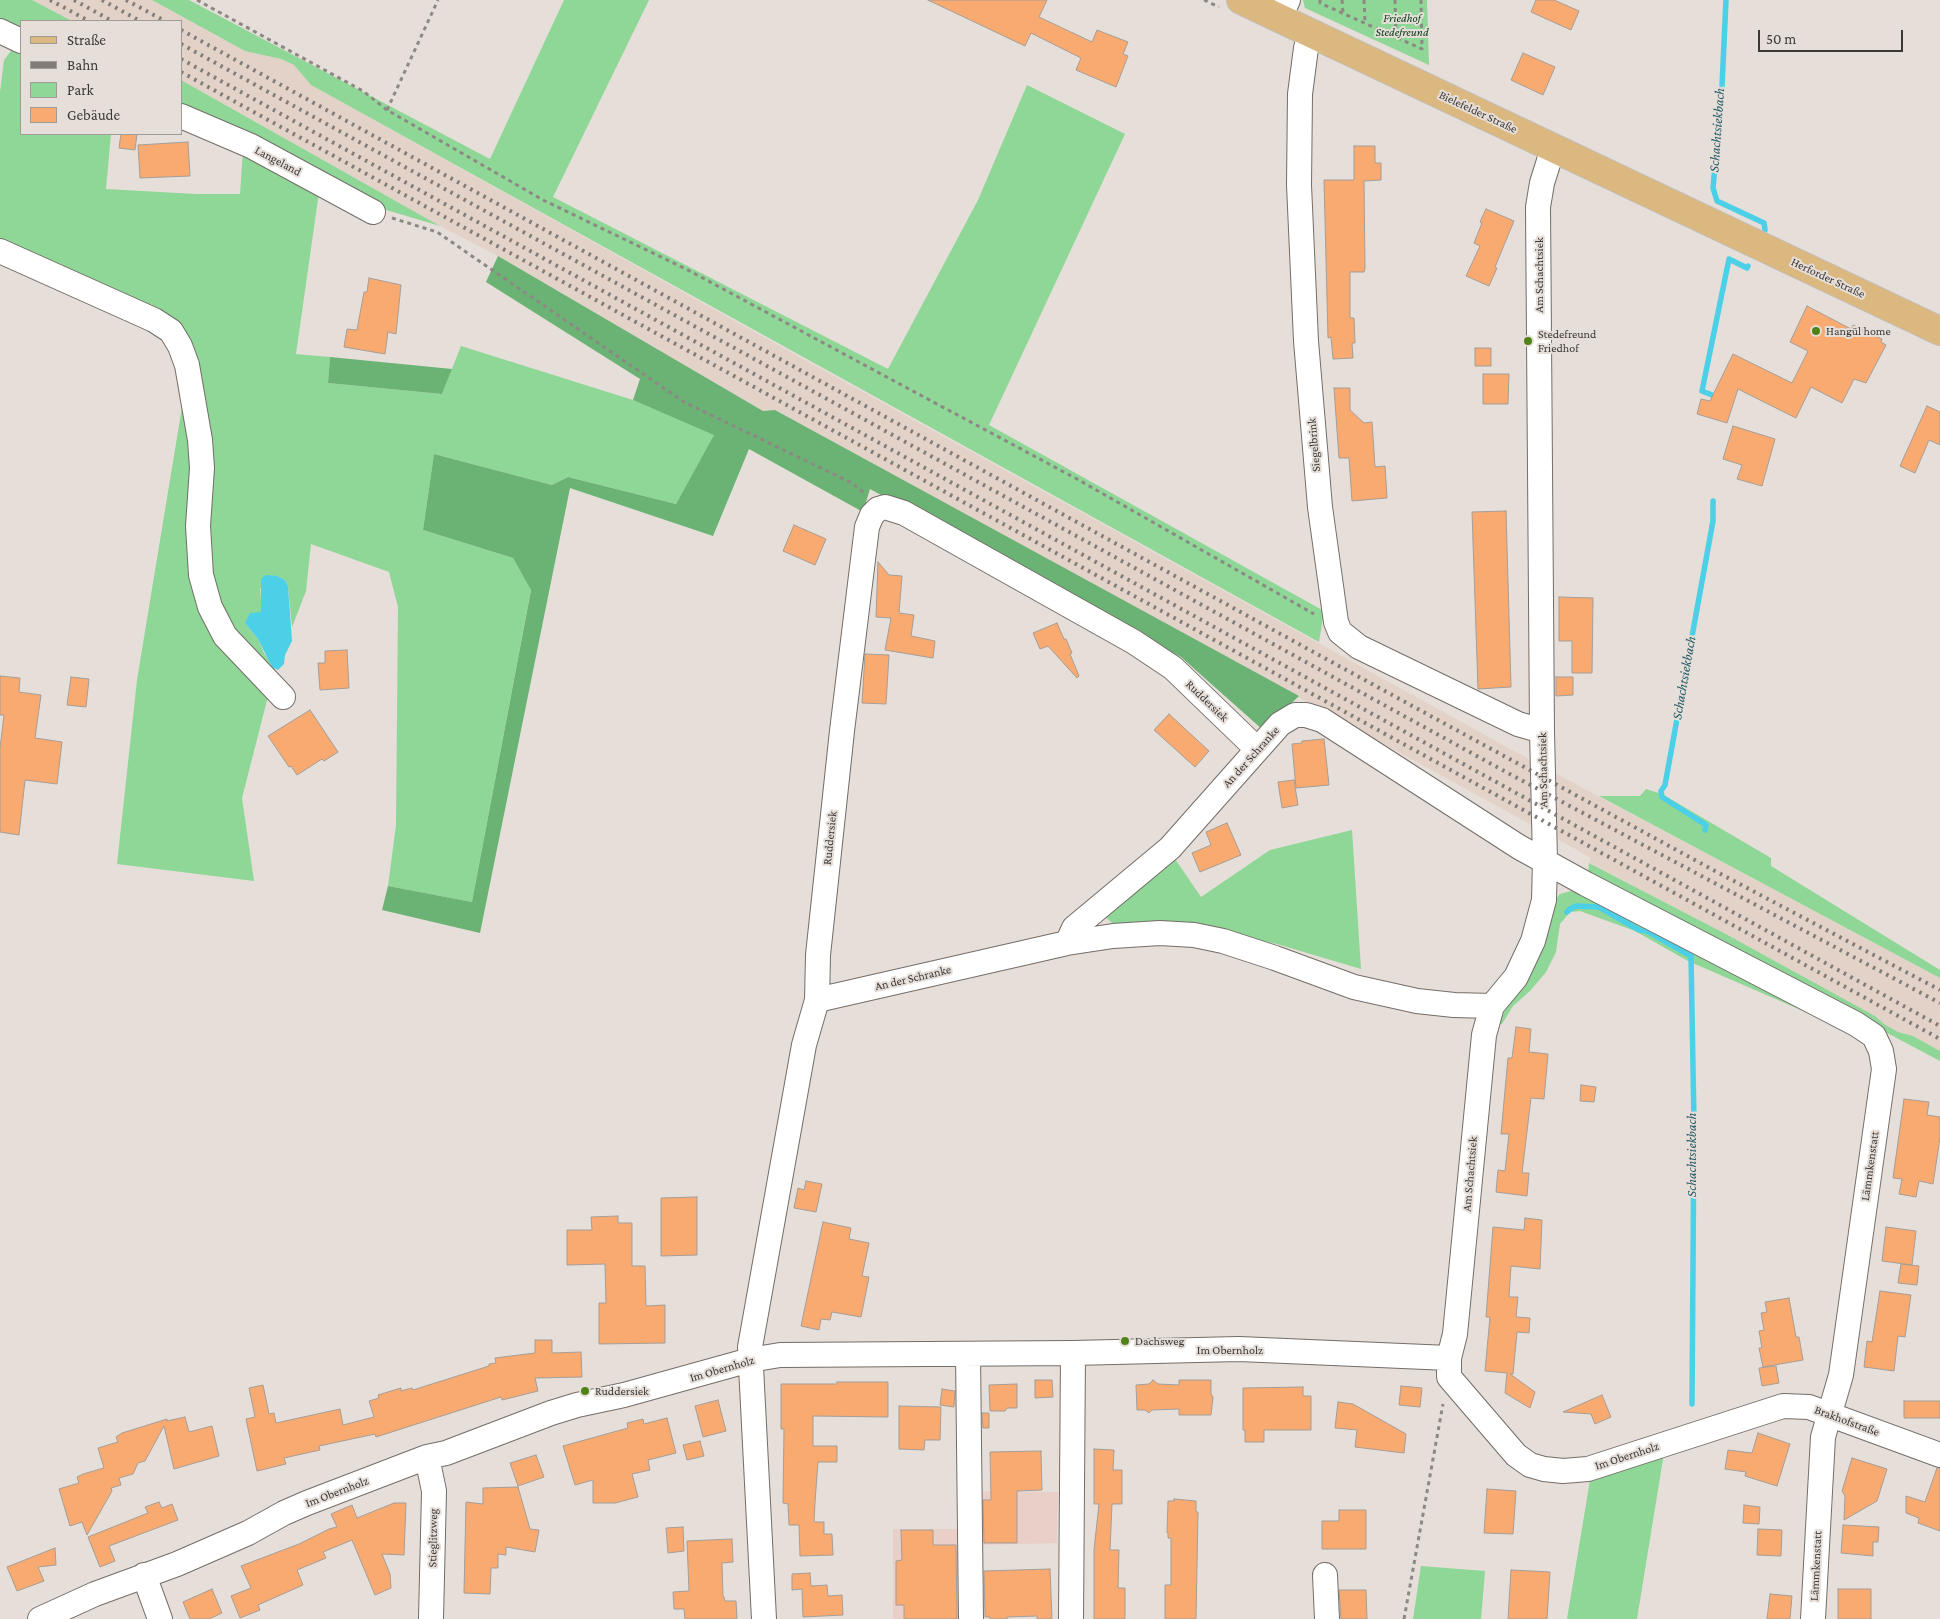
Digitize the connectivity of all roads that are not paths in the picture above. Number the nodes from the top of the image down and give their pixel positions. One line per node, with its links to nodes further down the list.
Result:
1 (1241, 0): 2 (main road, Bielefelder Straße)
2 (1284, 9): 4 (main road, Bielefelder Straße)
3 (0, 31): 5 (street)
4 (1311, 33): 7 (main road, Bielefelder Straße); 13 (street, Siegelbrink)
5 (20, 41)
6 (182, 116): 8 (street, Langeland)
7 (1553, 148): 9 (main road, Bielefelder Straße); 13 (street, Am Schachtsiek)
8 (372, 212)
9 (1715, 224): 11 (main road, Herforder Straße)
10 (0, 250): 12 (street)
11 (1940, 331)
12 (282, 697)
13 (1542, 731): 15 (street, Am Schachtsiek)
14 (1257, 749): 15 (street, An der Schranke); 16 (street, An der Schranke); 17 (street, Ruddersiek)
15 (1545, 860): 18 (street, Am Schachtsiek); 23 (street, Lämmkenstatt)
16 (1067, 943): 17 (street, An der Schranke); 18 (street, An der Schranke)
17 (817, 1000): 21 (street, Ruddersiek)
18 (1492, 1006): 22 (street, Am Schachtsiek)
19 (1073, 1353): 20 (street, Im Obernholz); 22 (street, Im Obernholz); 34 (street)
20 (968, 1354): 21 (street, Im Obernholz); 33 (street)
21 (750, 1360): 26 (street, Im Obernholz); 32 (street, Ruddersiek)
22 (1449, 1367): 24 (street, Im Obernholz)
23 (1830, 1415): 24 (street, Brakhofstraße); 25 (street, Brakhofstraße); 36 (street, Lämmkenstatt)
24 (1666, 1444)
25 (1940, 1454)
26 (427, 1457): 27 (street, Im Obernholz); 31 (street, Stieglitzweg)
27 (144, 1575): 29 (street, Im Obernholz); 30 (street)
28 (1325, 1575): 35 (street)
29 (40, 1619)
30 (160, 1619)
31 (430, 1619)
32 (764, 1619)
33 (971, 1619)
34 (1071, 1619)
35 (1327, 1619)
36 (1814, 1619)

